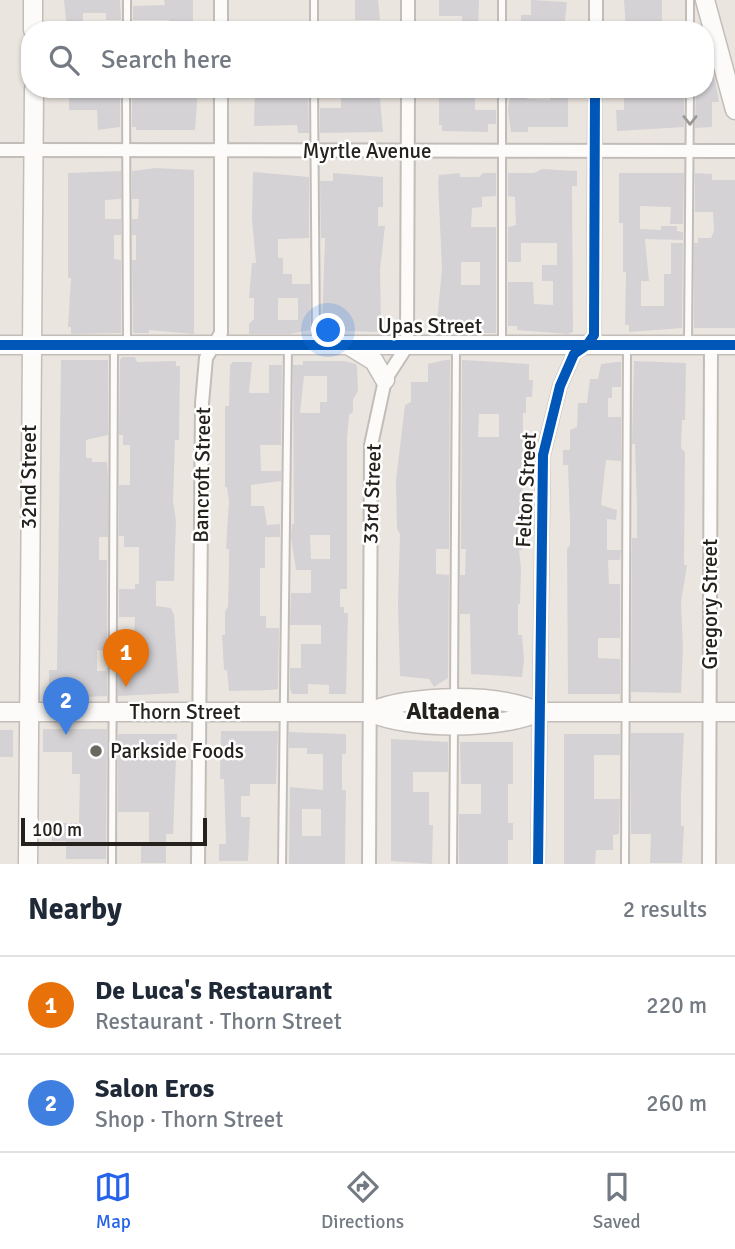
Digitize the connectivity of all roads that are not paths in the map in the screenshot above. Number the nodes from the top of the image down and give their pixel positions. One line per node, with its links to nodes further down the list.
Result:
1 (33, 0): 10 (street)
2 (127, 0): 11 (lane)
3 (221, 0): 12 (street)
4 (314, 0): 13 (lane)
5 (408, 0): 14 (street)
6 (502, 0): 15 (lane)
7 (596, 0): 16 (street)
8 (690, 0): 17 (lane)
9 (705, 0): 18 (street)
10 (33, 21)
11 (127, 21)
12 (221, 21)
13 (314, 21)
14 (408, 21)
15 (502, 21)
16 (596, 21)
17 (690, 21)
18 (711, 21)
19 (714, 33): 28 (street)
20 (34, 98): 30 (street, 32nd Street)
21 (126, 98): 31 (lane)
22 (221, 98): 32 (street, Bancroft Street)
23 (314, 98): 36 (lane)
24 (408, 98): 33 (street)
25 (502, 98): 34 (lane)
26 (596, 98): 35 (street, Felton Street)
27 (690, 98): 37 (lane, one-way to 37)
28 (735, 110)
29 (0, 150): 30 (street, Myrtle Avenue)
30 (34, 150): 31 (street, Myrtle Avenue); 39 (street, 32nd Street)
31 (126, 150): 32 (street, Myrtle Avenue); 41 (lane)
32 (221, 150): 36 (street, Myrtle Avenue); 42 (street, Bancroft Street)
33 (408, 150): 34 (street, Myrtle Avenue); 36 (street, Myrtle Avenue); 53 (street)
34 (502, 150): 35 (street, Myrtle Avenue); 47 (lane)
35 (595, 150): 37 (street, Myrtle Avenue); 48 (street, Felton Street)
36 (315, 151): 44 (lane)
37 (690, 151): 38 (street, Myrtle Avenue); 50 (lane)
38 (735, 151)
39 (29, 344): 40 (street, Upas Street); 41 (street, Upas Street); 57 (street, 32nd Street)
40 (0, 345)
41 (121, 345): 42 (street, Upas Street); 58 (lane)
42 (214, 345): 43 (street, Upas Street); 59 (street, Bancroft Street)
43 (288, 345): 44 (street, Upas Street); 60 (lane)
44 (316, 345): 45 (street, Upas Street)
45 (348, 345): 53 (street, Upas Street); 54 (street)
46 (456, 345): 47 (street, Upas Street); 53 (street, Upas Street); 55 (lane)
47 (502, 345): 48 (street, Upas Street)
48 (587, 345): 49 (street, Upas Street); 62 (street, Felton Street)
49 (627, 345): 50 (street, Upas Street); 63 (lane)
50 (688, 345): 51 (street, Upas Street)
51 (711, 345): 52 (street, Upas Street); 64 (street, Gregory Street)
52 (735, 345)
53 (407, 346): 54 (street, 33rd Street)
54 (385, 380): 61 (street, 33rd Street)
55 (454, 700): 61 (street, Thorn Street); 62 (street, Thorn Street)
56 (0, 712): 57 (street, Thorn Street)
57 (29, 712): 58 (street, Thorn Street); 67 (street, 32nd Street)
58 (113, 712): 59 (street, Thorn Street); 68 (lane)
59 (200, 712): 60 (street, Thorn Street); 69 (street, Bancroft Street)
60 (282, 712): 61 (street, Thorn Street); 70 (lane)
61 (370, 712): 66 (street, Thorn Street); 71 (street, 33rd Street)
62 (539, 712): 63 (street, Thorn Street); 66 (street, Thorn Street); 73 (street, Felton Street)
63 (625, 712): 64 (street, Thorn Street); 74 (lane)
64 (710, 712): 65 (street, Thorn Street); 75 (street, Gregory Street)
65 (735, 712)
66 (454, 723): 72 (lane)
67 (28, 864)
68 (112, 864)
69 (198, 864)
70 (282, 864)
71 (369, 864)
72 (453, 864)
73 (538, 864)
74 (625, 864)
75 (709, 864)

